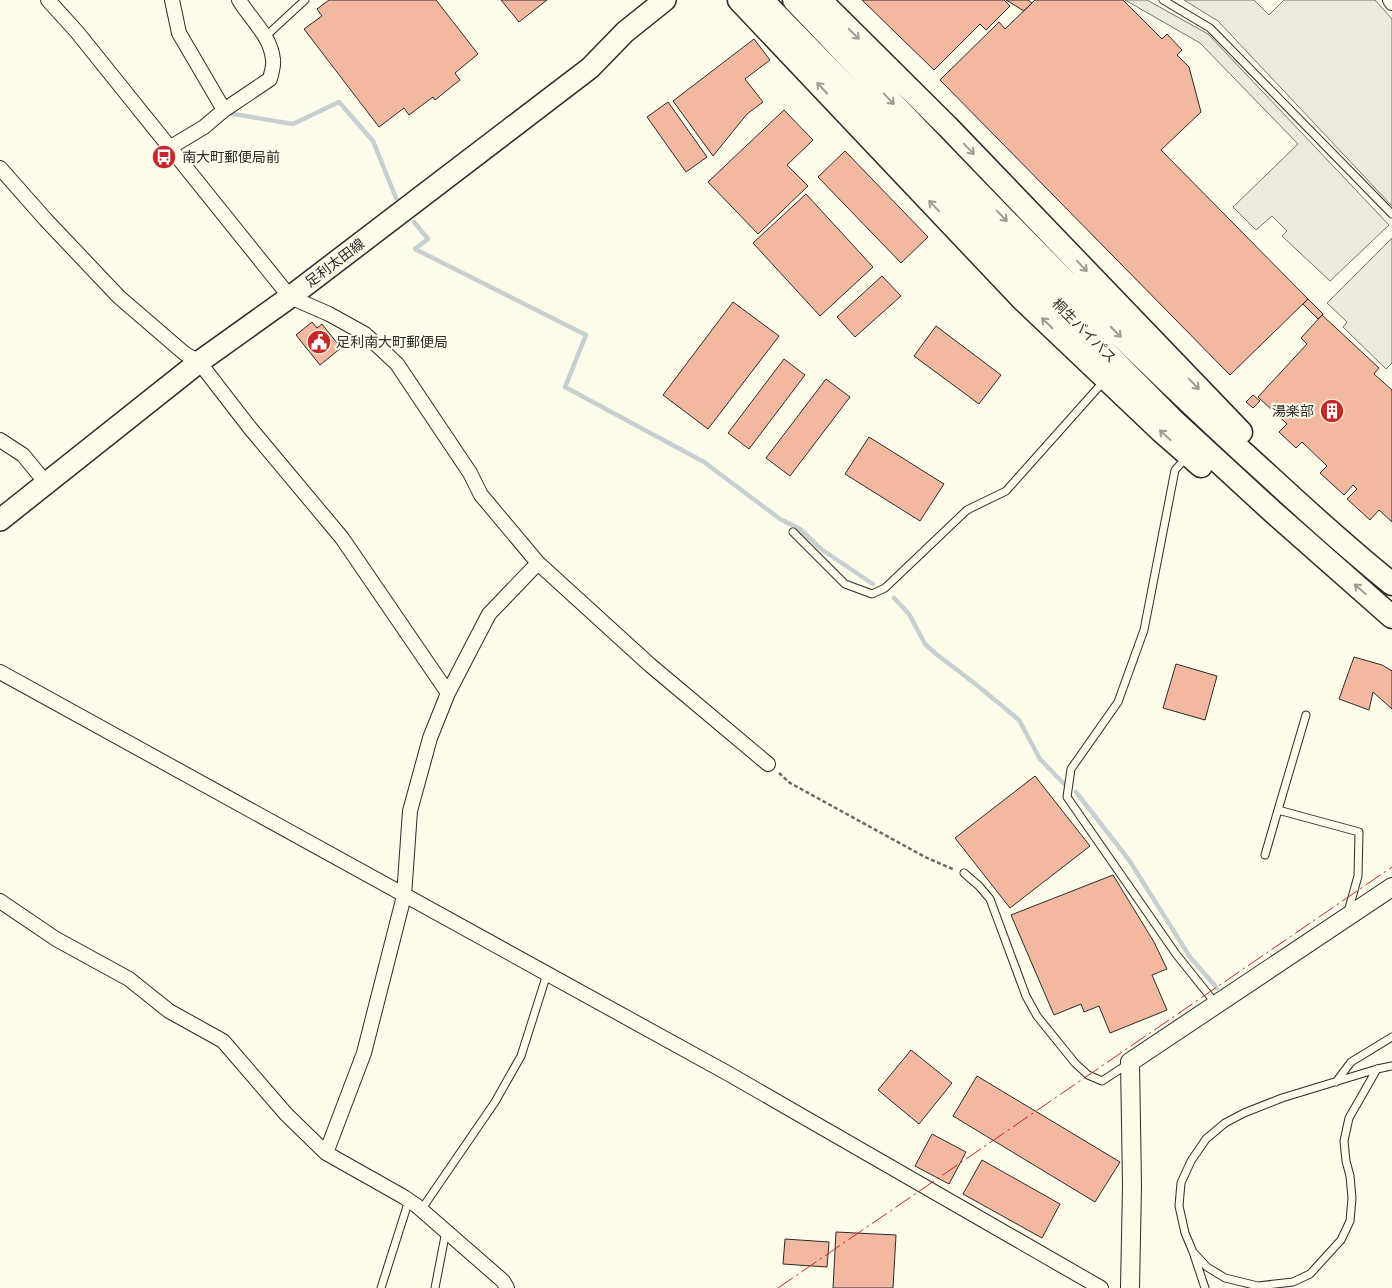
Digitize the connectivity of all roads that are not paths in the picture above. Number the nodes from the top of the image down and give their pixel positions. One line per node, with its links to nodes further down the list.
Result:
1 (48, 0): 12 (street)
2 (172, 0): 11 (street)
3 (239, 0): 10 (street)
4 (304, 0): 10 (lane)
5 (665, 0): 15 (main road, 足利太田線)
6 (739, 0): 17 (highway, one-way to 6)
7 (762, 0): 23 (highway, 桐生バイパス)
8 (1163, 0): 14 (lane)
9 (807, 4): 25 (highway, 桐生バイパス, one-way to 25)
10 (266, 36): 11 (street)
11 (224, 110): 12 (street)
12 (169, 148): 15 (street)
13 (0, 168): 16 (street)
14 (1392, 214)
15 (290, 297): 16 (main road, 足利太田線); 24 (street)
16 (200, 362): 20 (main road, 足利太田線); 28 (street)
17 (1106, 379): 19 (highway, one-way to 17); 22 (lane)
18 (0, 440): 20 (street)
19 (1188, 455): 23 (highway); 39 (lane)
20 (46, 483): 21 (main road, 足利太田線)
21 (0, 520)
22 (793, 532)
23 (1328, 561): 26 (highway, 桐生バイパス, one-way to 23)
24 (538, 563): 28 (street); 30 (street)
25 (1392, 584)
26 (1392, 617)
27 (0, 672): 35 (street)
28 (448, 693): 35 (street)
29 (1306, 715): 31 (lane)
30 (768, 764)
31 (1278, 810): 32 (lane); 37 (lane)
32 (1265, 855)
33 (964, 873): 41 (lane)
34 (1392, 887): 37 (street)
35 (404, 896): 38 (street); 45 (street)
36 (0, 901): 45 (street)
37 (1347, 917): 39 (street)
38 (547, 974): 47 (lane); 54 (street)
39 (1216, 1004): 41 (street)
40 (1392, 1036): 44 (lane)
41 (1130, 1062): 55 (street)
42 (1392, 1066): 43 (lane)
43 (1377, 1069): 44 (lane); 50 (lane)
44 (1336, 1082): 49 (lane)
45 (326, 1154): 46 (street)
46 (409, 1200): 47 (street); 51 (lane)
47 (421, 1210): 48 (street)
48 (446, 1231): 52 (lane); 53 (street)
49 (1194, 1252): 50 (lane); 56 (lane)
50 (1284, 1286)
51 (381, 1288)
52 (435, 1288)
53 (507, 1288)
54 (1101, 1288)
55 (1130, 1288)
56 (1205, 1288)

